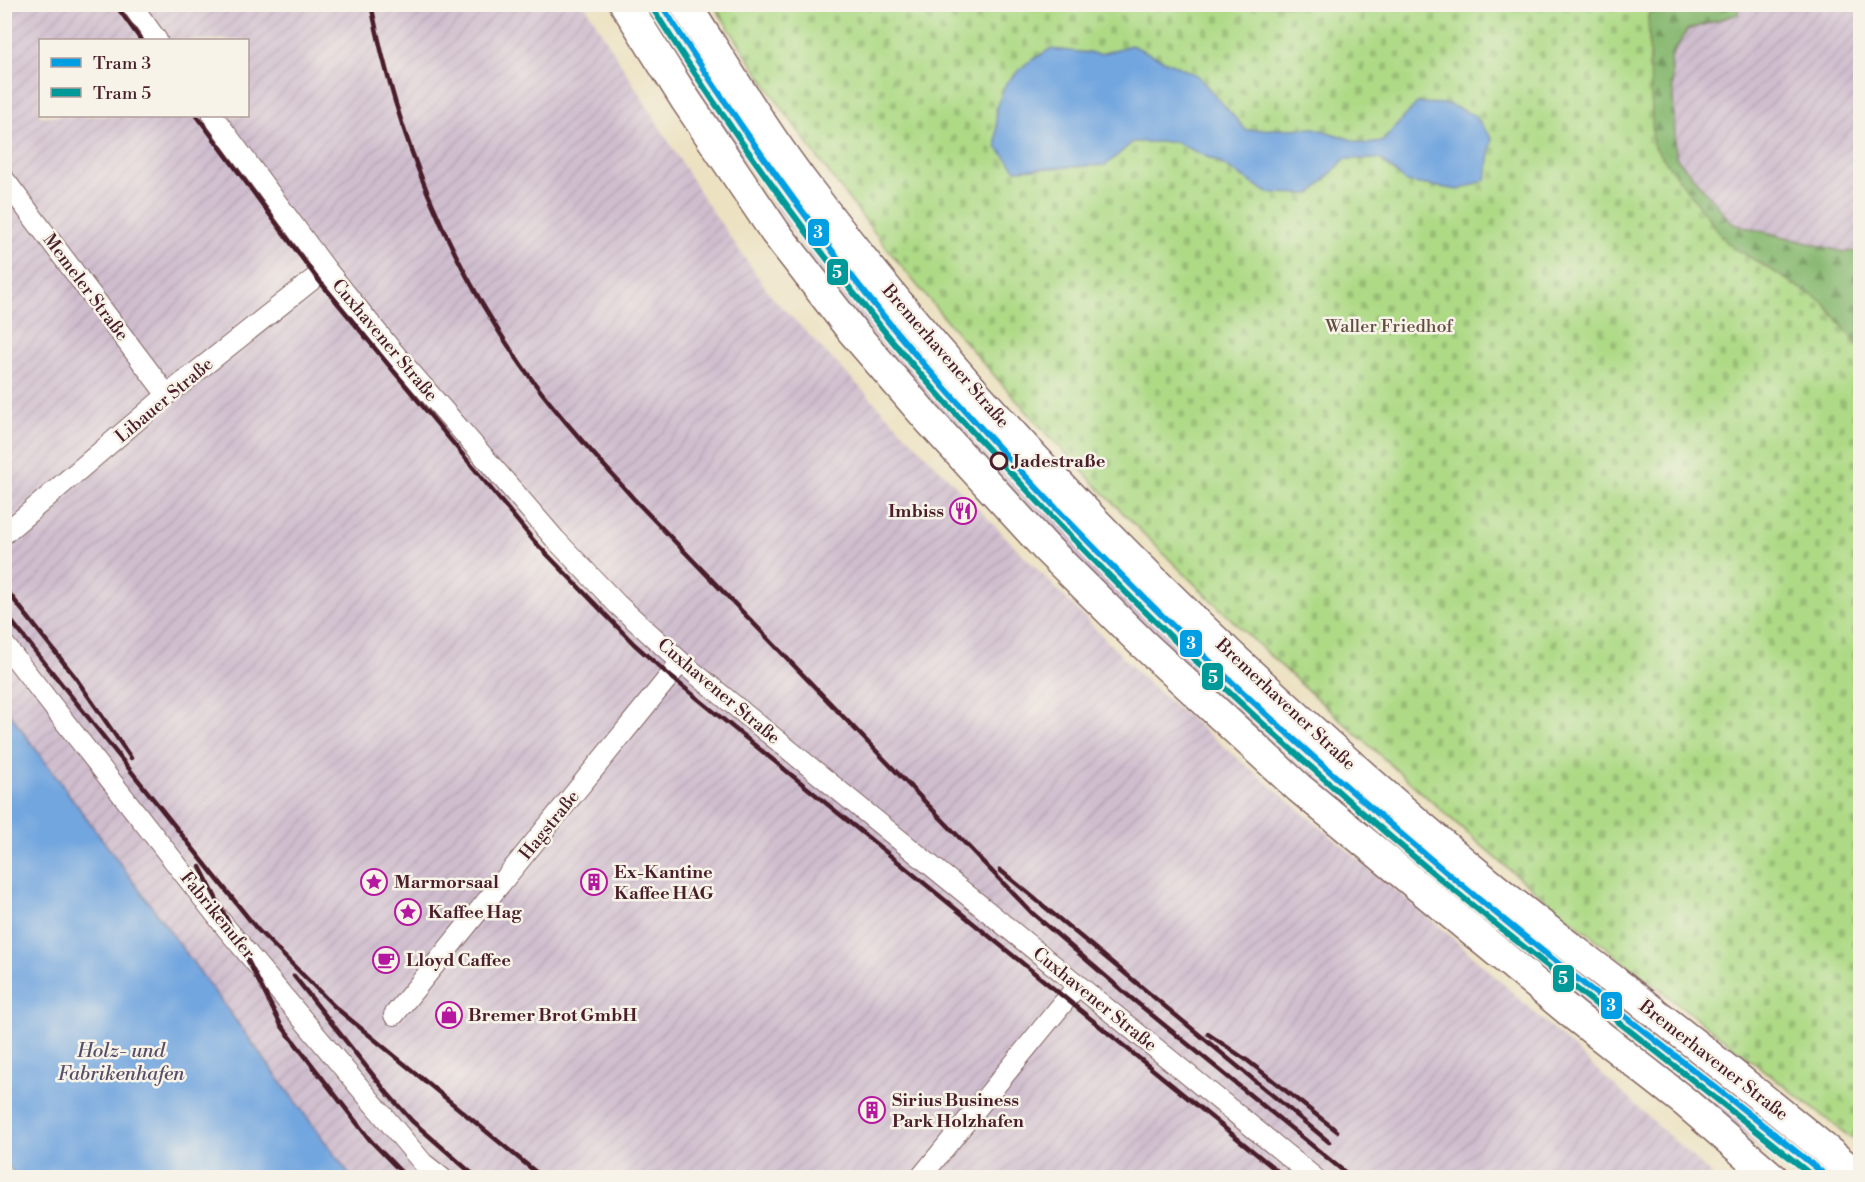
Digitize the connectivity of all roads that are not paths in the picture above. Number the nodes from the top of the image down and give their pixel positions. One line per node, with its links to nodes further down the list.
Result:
1 (130, 4): 4 (street)
2 (625, 4): 17 (main road)
3 (685, 4): 18 (main road, Bremerhavener Straße)
4 (156, 39)
5 (214, 117): 7 (street, Cuxhavener Straße)
6 (4, 179): 8 (street, Memeler Straße)
7 (326, 269): 8 (street, Libauer Straße); 11 (street, Cuxhavener Straße)
8 (167, 396): 9 (street, Libauer Straße)
9 (4, 534)
10 (4, 644): 14 (street, Fabrikenufer)
11 (681, 662): 12 (street, Cuxhavener Straße); 13 (street, Hagstraße)
12 (1078, 985): 15 (street); 16 (street, Cuxhavener Straße)
13 (394, 1015)
14 (442, 1178)
15 (920, 1178)
16 (1315, 1178)
17 (1773, 1178)
18 (1860, 1178)

